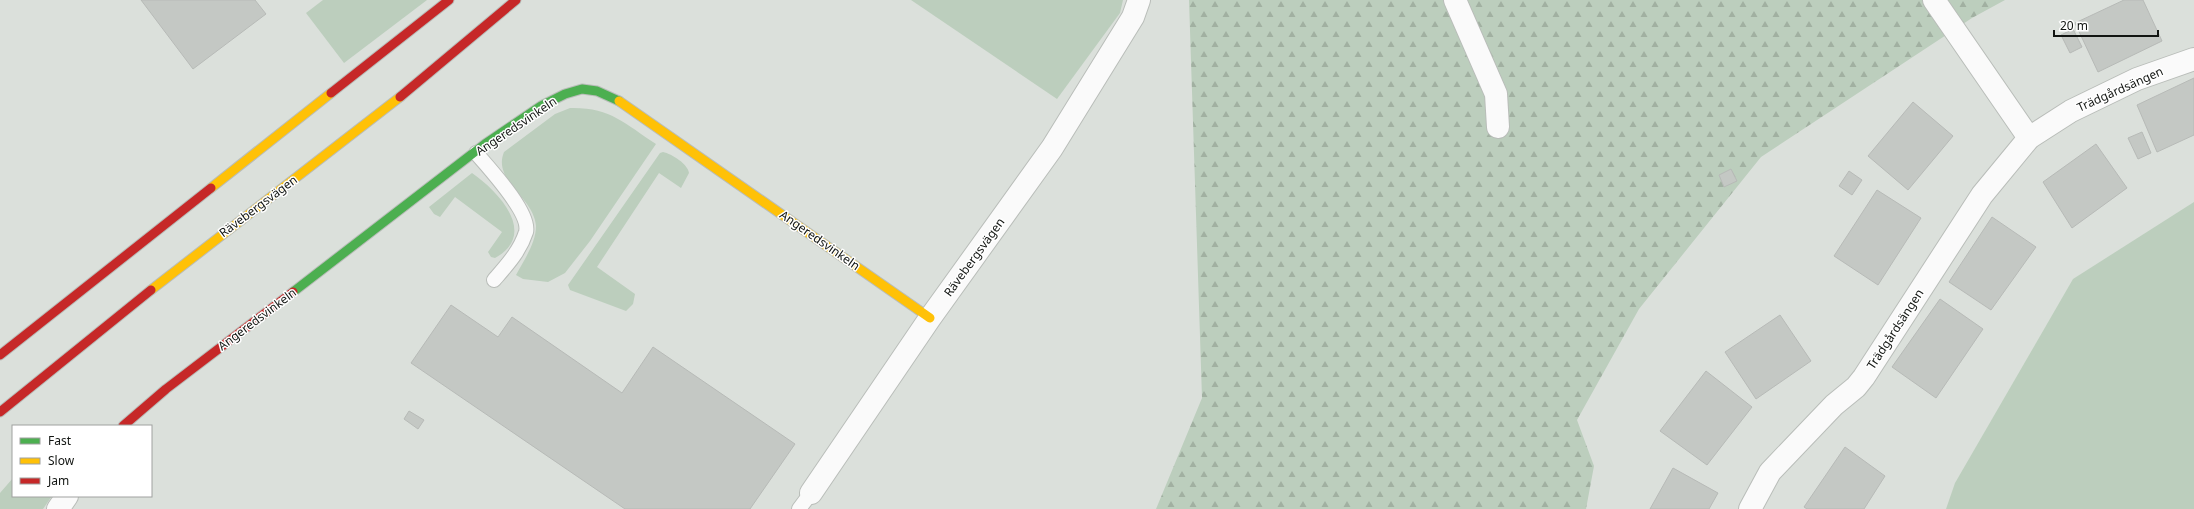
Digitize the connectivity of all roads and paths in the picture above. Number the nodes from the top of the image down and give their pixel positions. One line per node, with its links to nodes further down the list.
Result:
1 (449, 0): 12 (street)
2 (516, 0): 13 (street, Rävebergsvägen)
3 (1139, 0): 11 (street, Rävebergsvägen)
4 (1455, 0): 7 (street)
5 (1934, 0): 8 (street)
6 (2194, 59): 8 (street, Trädgårdsängen)
7 (1498, 127)
8 (2029, 138): 18 (street, Trädgårdsängen)
9 (476, 153): 10 (lane); 11 (street, Angeredsvinkeln); 14 (street, Angeredsvinkeln)
10 (494, 280)
11 (930, 318): 16 (street, Rävebergsvägen)
12 (0, 355)
13 (0, 412)
14 (124, 425)
15 (66, 497): 17 (street)
16 (805, 501)
17 (58, 509)
18 (1750, 509)

